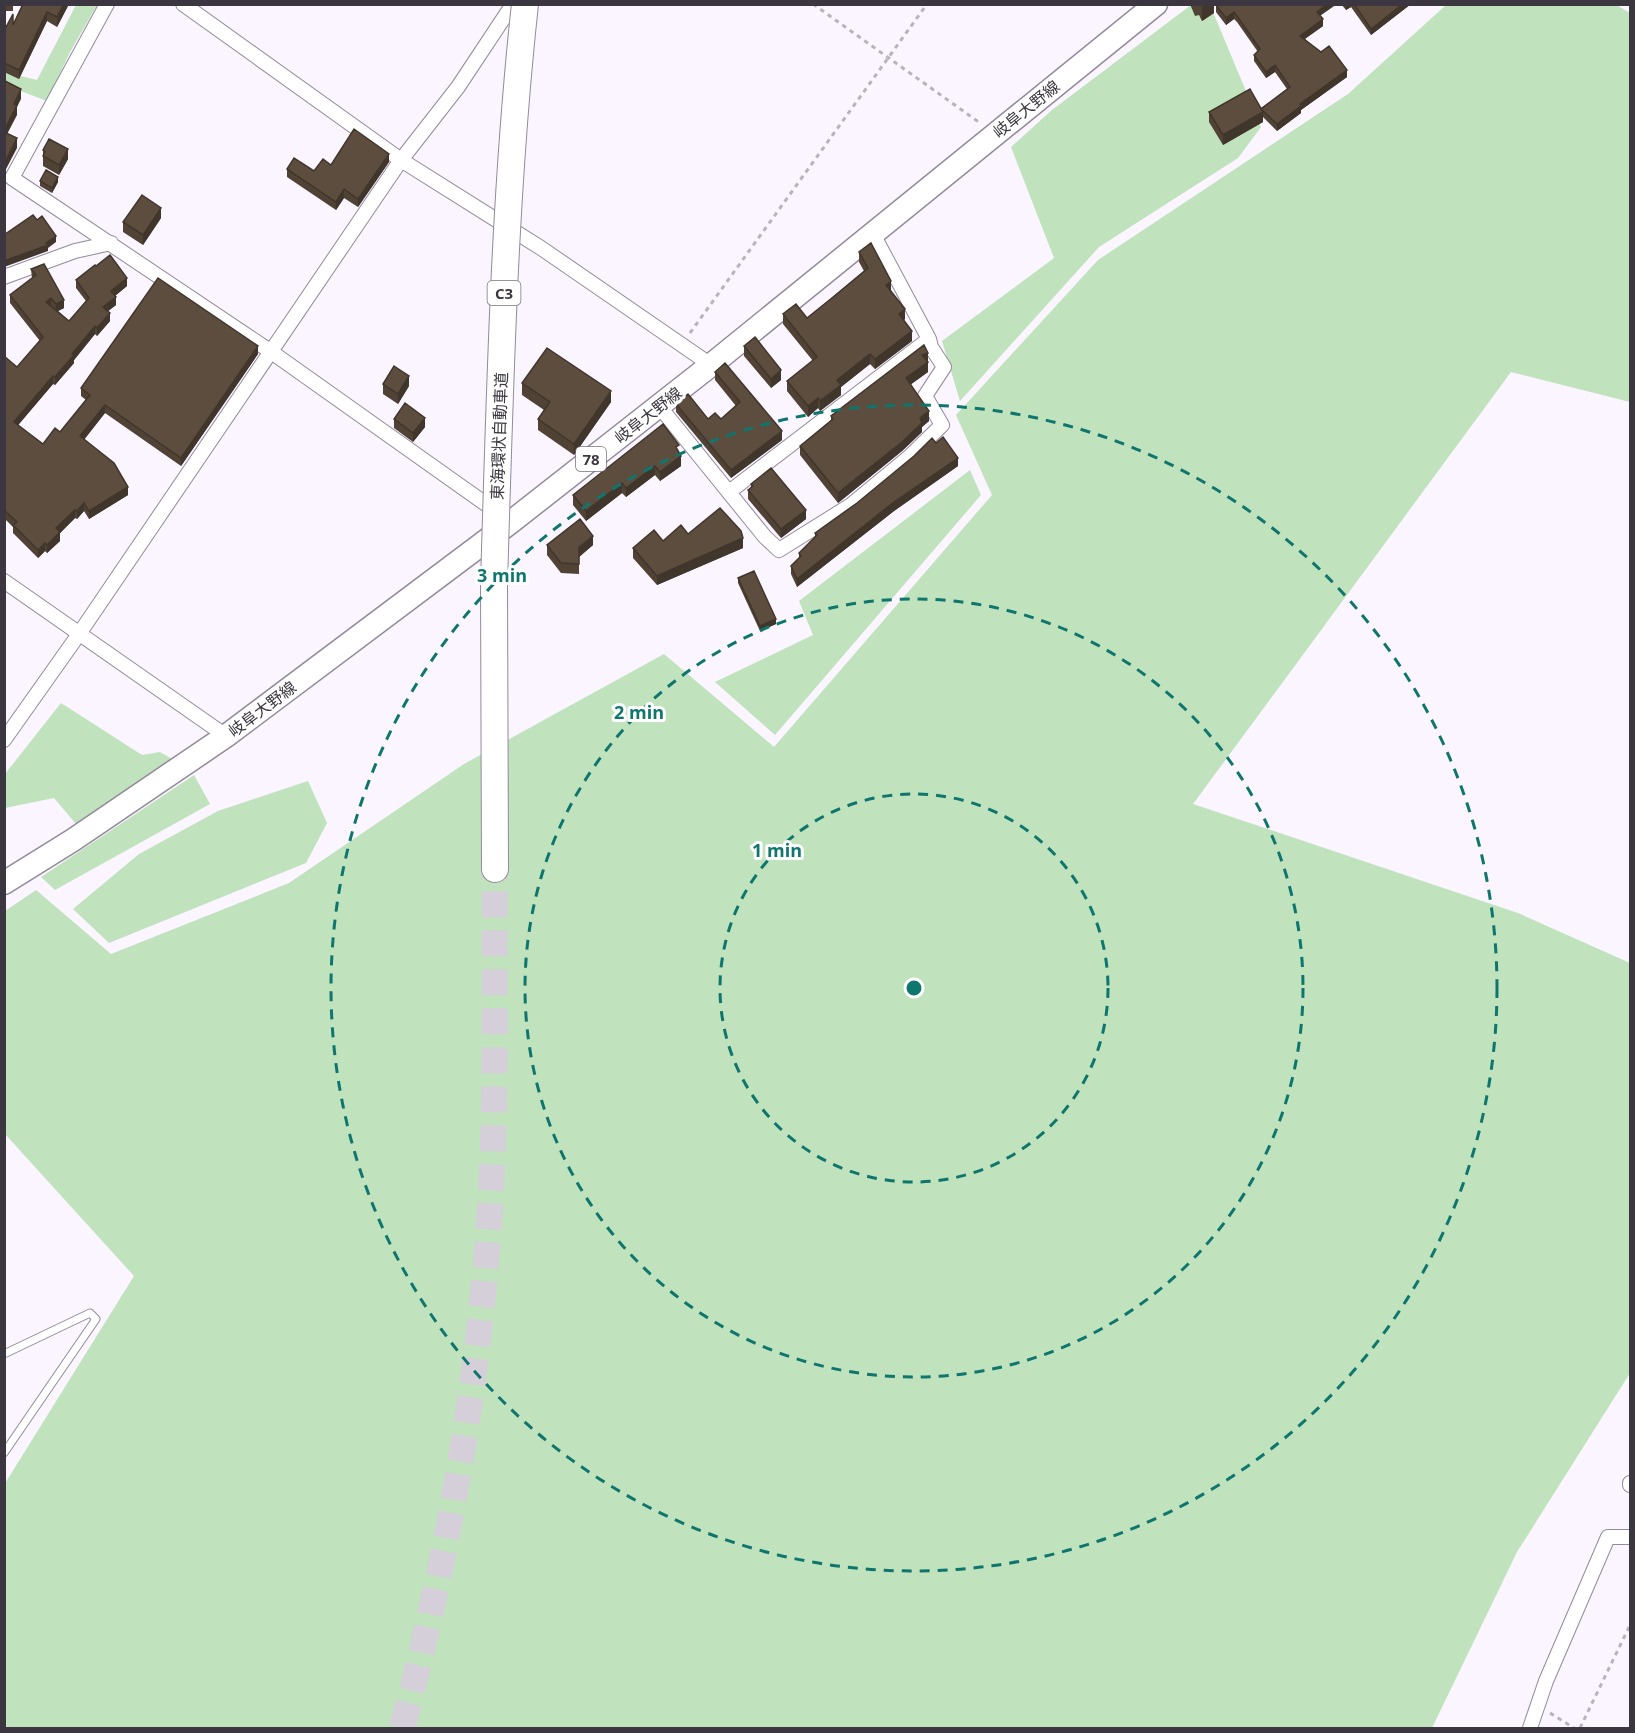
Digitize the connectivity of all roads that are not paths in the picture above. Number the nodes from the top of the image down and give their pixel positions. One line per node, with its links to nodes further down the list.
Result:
1 (107, 4): 8 (street)
2 (183, 4): 6 (street)
3 (513, 4): 6 (street)
4 (525, 4): 20 (highway, 東海環状自動車道 / C3, bridge)
5 (1155, 4): 7 (main road, 岐阜大野線 / 78)
6 (401, 160): 11 (street); 12 (street)
7 (873, 234): 10 (street); 12 (main road, 岐阜大野線 / 78)
8 (111, 243): 9 (street); 11 (street)
9 (4, 277)
10 (929, 339): 14 (street); 14 (street)
11 (270, 351): 15 (street); 17 (street)
12 (711, 365): 13 (main road, 岐阜大野線 / 78)
13 (659, 406): 14 (street); 15 (main road, 岐阜大野線 / 78)
14 (729, 492)
15 (511, 522): 18 (main road, 岐阜大野線 / 78)
16 (4, 581): 17 (street)
17 (79, 634): 18 (street); 19 (street)
18 (226, 736): 21 (main road, 岐阜大野線 / 78)
19 (4, 740)
20 (495, 869)
21 (4, 883)
22 (4, 1354): 23 (lane)
23 (4, 1453)
24 (1630, 1537): 25 (street)
25 (1530, 1728)

